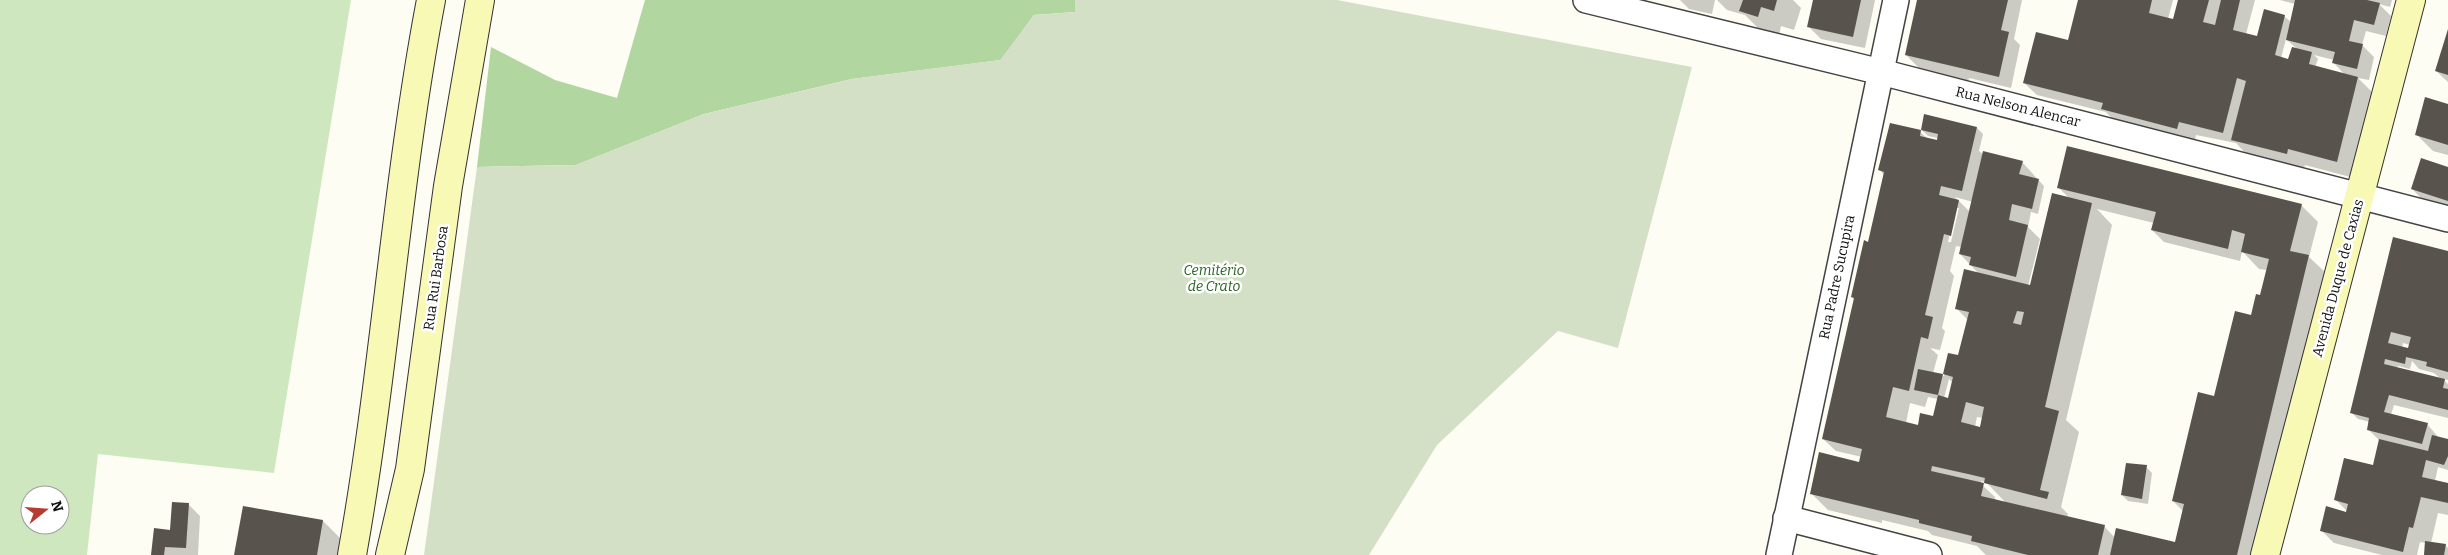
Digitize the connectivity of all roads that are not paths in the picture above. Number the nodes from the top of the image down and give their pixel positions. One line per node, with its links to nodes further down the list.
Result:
1 (431, 0): 10 (main road)
2 (480, 0): 9 (main road, Rua Rui Barbosa)
3 (1586, 0): 6 (street, Rua Nelson Alencar)
4 (1896, 0): 6 (street, Rua Padre Sucupira)
5 (2411, 0): 7 (main road, Avenida Duque de Caxias)
6 (1881, 72): 7 (street, Rua Nelson Alencar); 11 (street, Rua Padre Sucupira)
7 (2360, 195): 8 (street, Rua Nelson Alencar); 16 (main road, Avenida Duque de Caxias)
8 (2448, 219)
9 (410, 469): 10 (main road); 13 (main road, Rua Rui Barbosa)
10 (367, 471): 12 (main road)
11 (1786, 518): 14 (street, Rua Padre Sucupira); 15 (street)
12 (352, 555)
13 (390, 555)
14 (1779, 555)
15 (1929, 555)
16 (2265, 555)

